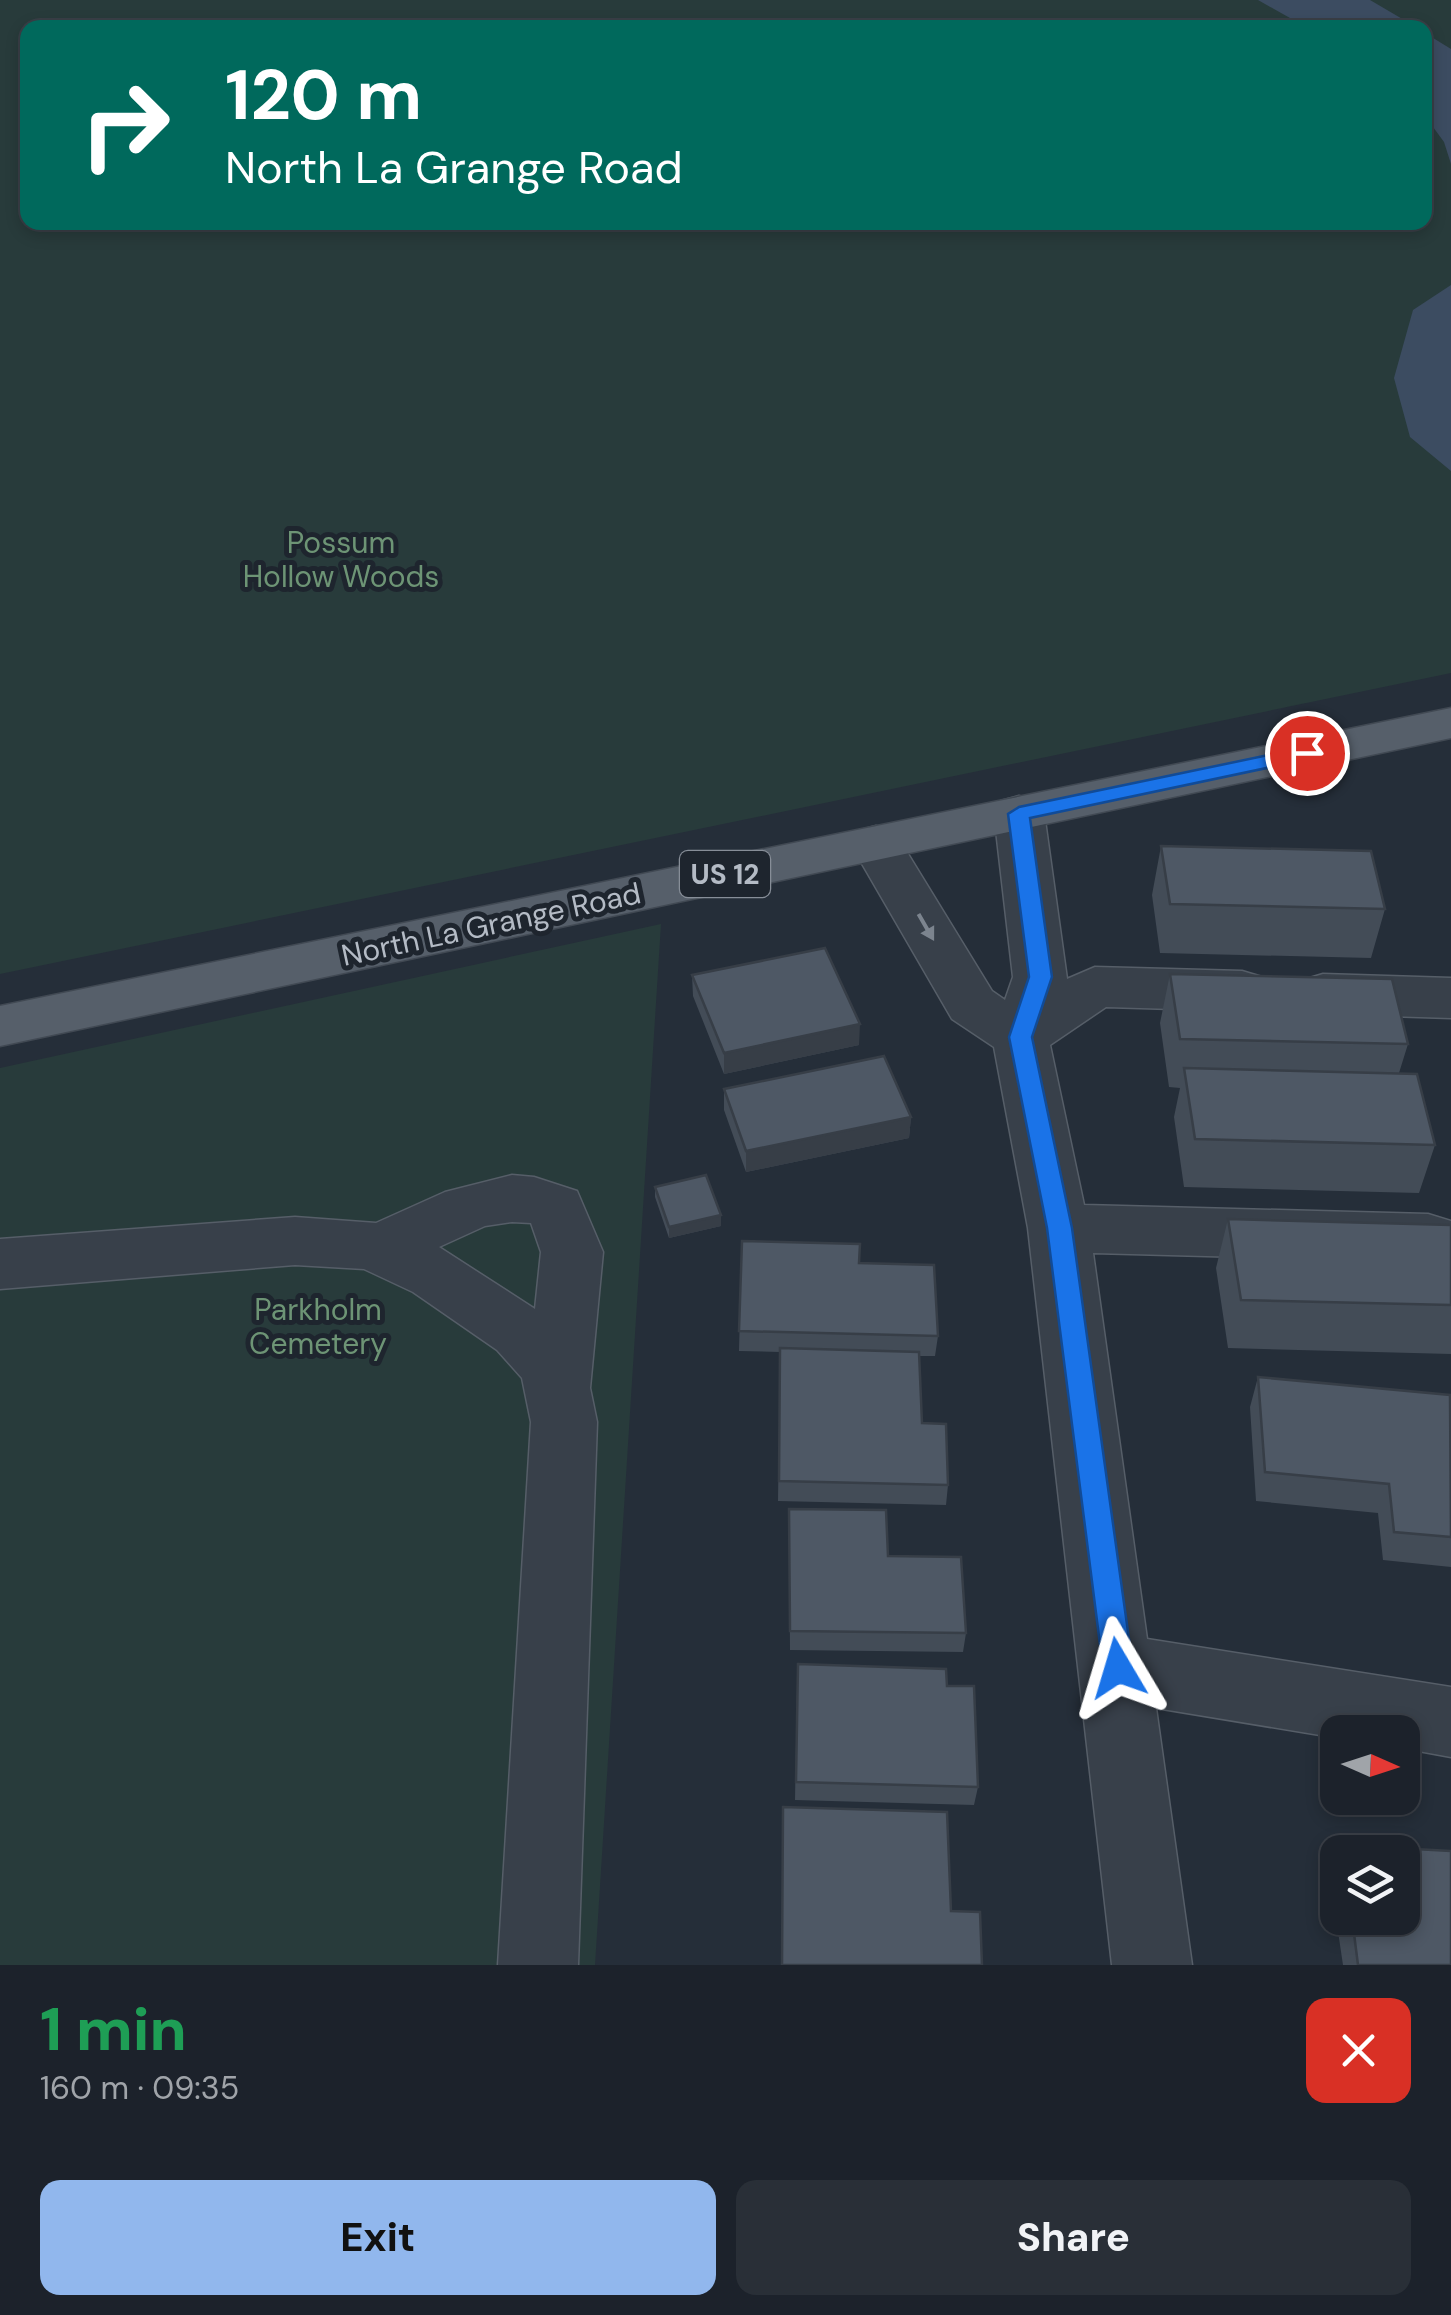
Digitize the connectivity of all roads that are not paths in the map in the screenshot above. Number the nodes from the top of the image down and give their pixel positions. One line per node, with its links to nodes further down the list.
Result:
1 (1451, 723): 2 (main road, North La Grange Road / US 12)
2 (1019, 814): 3 (main road, North La Grange Road / US 12); 6 (street)
3 (876, 843): 5 (main road, North La Grange Road / US 12); 6 (street, one-way to 6)
4 (1451, 998): 6 (street)
5 (0, 1026)
6 (1020, 1037): 7 (street)
7 (1059, 1228): 8 (street); 12 (street)
8 (1451, 1247)
9 (380, 1249): 10 (street); 11 (street); 11 (street)
10 (0, 1264)
11 (560, 1383): 14 (street)
12 (1118, 1668): 13 (street); 15 (street)
13 (1451, 1722)
14 (538, 1965)
15 (1152, 1965)

